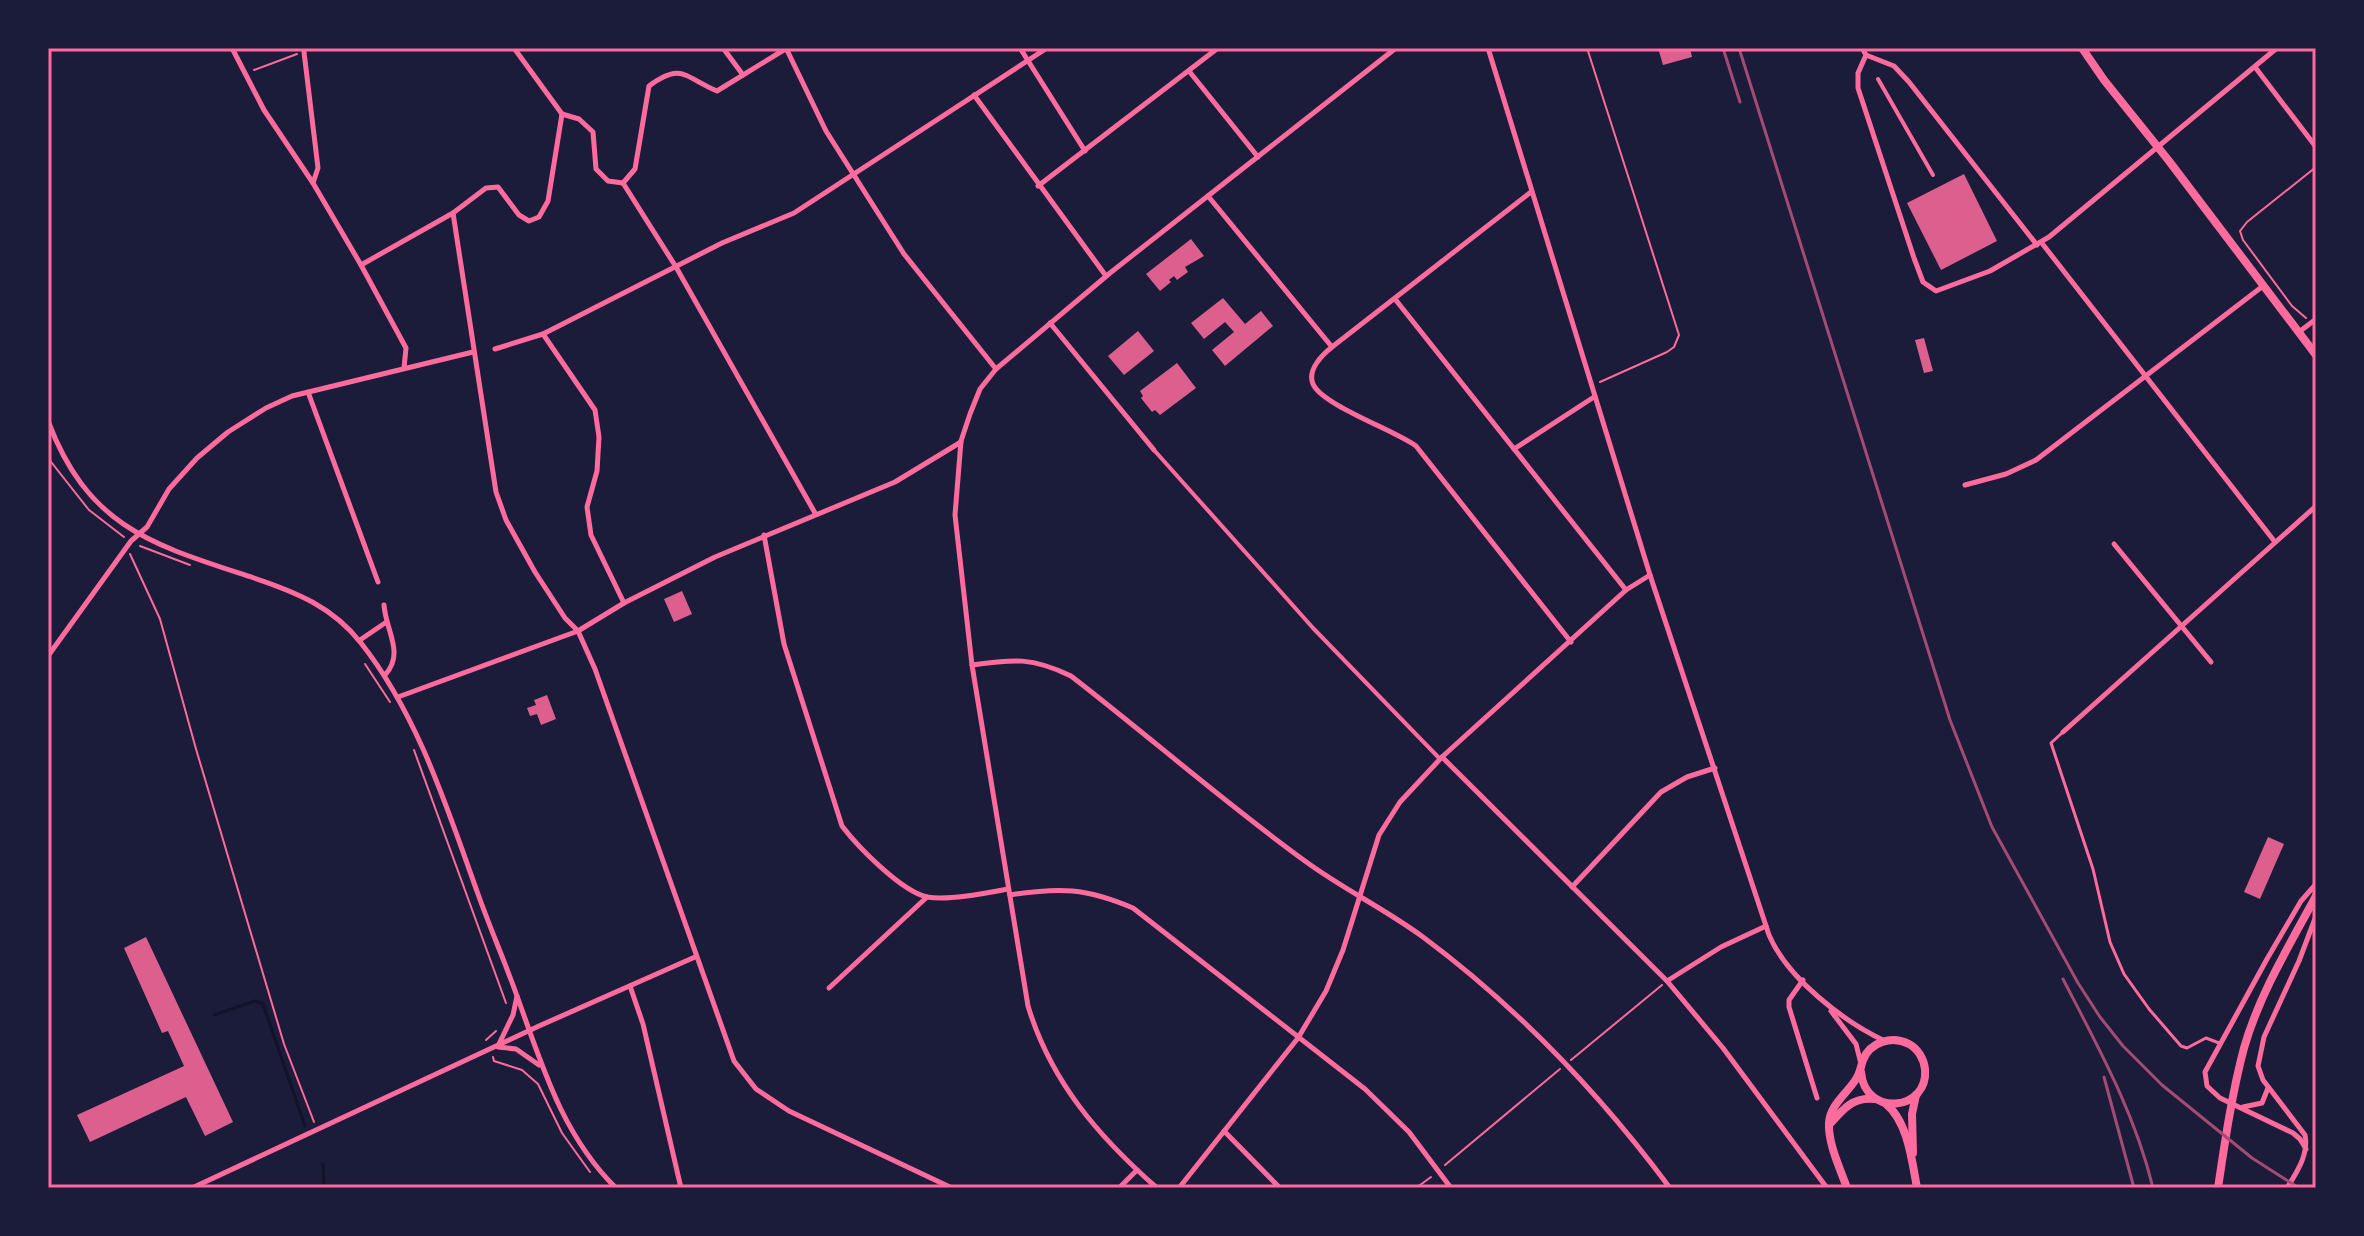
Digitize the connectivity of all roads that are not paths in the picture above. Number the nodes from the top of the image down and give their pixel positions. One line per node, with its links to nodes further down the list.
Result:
1 (232, 48): 30 (street)
2 (514, 48): 23 (street)
3 (723, 48): 20 (street)
4 (786, 48): 20 (street); 29 (street)
5 (1020, 48): 17 (street)
6 (1047, 48): 17 (street)
7 (1218, 48): 19 (street)
8 (1396, 48): 27 (street)
9 (1488, 48): 33 (street)
10 (1862, 48): 16 (street)
11 (2082, 48): 24 (main road)
12 (2265, 48): 15 (street)
13 (2277, 48): 15 (street)
14 (304, 52): 30 (street)
15 (2270, 54): 18 (street)
16 (1866, 55): 36 (street); 36 (street)
17 (1028, 60): 22 (street); 26 (street)
18 (2255, 67): 24 (street); 25 (street)
19 (1189, 71): 26 (street); 27 (street)
20 (743, 75): 31 (street)
21 (1878, 79): 28 (street)
22 (974, 95): 29 (street); 32 (street)
23 (562, 114): 31 (street); 35 (street)
24 (2158, 147): 36 (street); 40 (main road)
25 (2316, 147)
26 (1085, 151): 32 (street)
27 (1258, 157): 34 (street)
28 (1933, 175)
29 (853, 176): 38 (street); 51 (street)
30 (313, 183): 37 (street)
31 (623, 183): 38 (street)
32 (1038, 186): 39 (street)
33 (1531, 192): 41 (street); 54 (street)
34 (1208, 196): 39 (street); 46 (street)
35 (453, 213): 37 (street); 48 (street)
36 (2039, 244): 52 (street)
37 (361, 265): 50 (street)
38 (676, 267): 45 (street); 61 (street)
39 (1106, 276): 43 (street)
40 (2263, 286): 44 (main road); 52 (street)
41 (1395, 299): 46 (street); 57 (street)
42 (2316, 319): 44 (street)
43 (1050, 323): 51 (street); 58 (street)
44 (2299, 332): 49 (main road)
45 (543, 334): 47 (street); 69 (street)
46 (1332, 347): 75 (street)
47 (495, 349)
48 (473, 352): 50 (street); 73 (street)
49 (2316, 355)
50 (404, 368): 53 (street)
51 (996, 369): 56 (street)
52 (2146, 378): 59 (street); 64 (street)
53 (308, 392): 62 (street); 67 (street)
54 (1594, 397): 57 (street); 66 (street)
55 (48, 421): 62 (street)
56 (961, 441): 61 (street); 78 (street)
57 (1514, 449): 68 (street)
58 (1154, 450): 82 (street)
59 (1965, 485)
60 (2316, 506): 64 (street)
61 (815, 513): 63 (street)
62 (138, 535): 74 (street); 76 (street)
63 (764, 535): 69 (street); 89 (street)
64 (2275, 542): 72 (street)
65 (2114, 544): 72 (street)
66 (1650, 575): 68 (street); 83 (street)
67 (378, 582)
68 (1626, 590): 75 (street)
69 (624, 603): 73 (street)
70 (384, 605): 71 (street)
71 (385, 623): 74 (street); 79 (street)
72 (2180, 627): 77 (street); 81 (street)
73 (578, 631): 80 (street); 92 (street)
74 (360, 640): 79 (street)
75 (1571, 642): 82 (street)
76 (48, 656)
77 (2211, 662)
78 (972, 665): 86 (street); 87 (street)
79 (385, 675): 80 (street)
80 (398, 697): 97 (street)
81 (2063, 732): 102 (lane)
82 (1441, 758): 85 (street); 87 (street)
83 (1715, 768): 85 (street); 91 (street)
84 (2316, 884): 102 (street)
85 (1572, 887): 94 (street)
86 (1009, 892): 89 (street); 100 (street); 115 (street)
87 (1359, 895): 100 (street); 125 (street)
88 (2316, 896): 129 (main road)
89 (927, 897): 96 (street)
90 (2316, 916): 106 (street)
91 (1766, 926): 93 (street); 94 (street)
92 (695, 957): 95 (street); 119 (street)
93 (1803, 980): 98 (street); 108 (street)
94 (1667, 981): 126 (street)
95 (630, 986): 99 (street); 118 (street)
96 (829, 988)
97 (517, 995): 99 (street); 103 (street)
98 (1826, 1003): 101 (street); 105 (street)
99 (528, 1032): 103 (street); 104 (street)
100 (1298, 1038): 112 (street); 124 (street)
101 (1885, 1041): 105 (main road); 107 (main road)
102 (2219, 1043): 110 (street)
103 (494, 1049): 104 (street); 116 (street)
104 (542, 1067): 117 (street)
105 (1861, 1069): 109 (main road); 111 (main road)
106 (2268, 1088): 110 (street); 113 (street)
107 (1916, 1094): 109 (main road); 114 (main road)
108 (1817, 1098)
109 (1878, 1101): 111 (main road); 114 (main road)
110 (2238, 1106): 113 (street)
111 (1829, 1124): 127 (main road)
112 (1224, 1131): 122 (street); 123 (street)
113 (2306, 1149): 130 (street)
114 (1913, 1165): 128 (main road)
115 (1137, 1170): 120 (street); 121 (street)
116 (192, 1188)
117 (616, 1188)
118 (681, 1188)
119 (952, 1188)
120 (1119, 1188)
121 (1157, 1188)
122 (1179, 1188)
123 (1280, 1188)
124 (1451, 1188)
125 (1670, 1188)
126 (1827, 1188)
127 (1847, 1188)
128 (1917, 1188)
129 (2218, 1188)
130 (2287, 1188)

